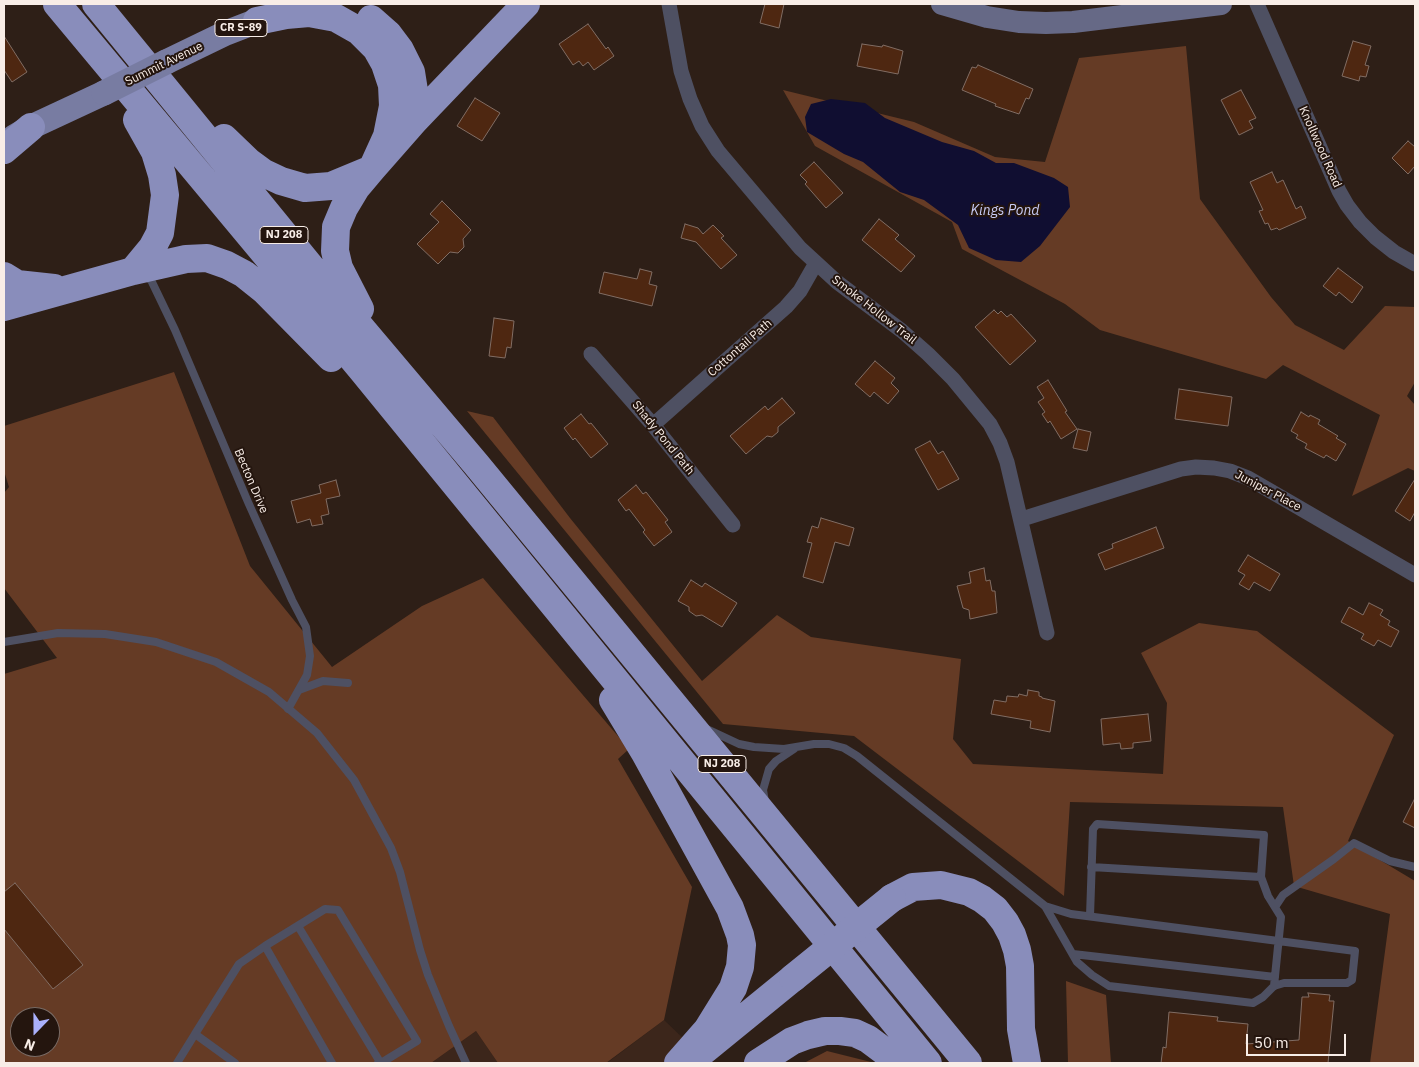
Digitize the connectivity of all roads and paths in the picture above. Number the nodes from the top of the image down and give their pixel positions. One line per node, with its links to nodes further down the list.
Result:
1 (57, 4): 11 (highway, NJ 208)
2 (96, 4): 25 (highway, NJ 208)
3 (101, 4): 16 (highway)
4 (526, 4): 12 (highway)
5 (669, 4): 17 (street, Smoke Hollow Trail)
6 (942, 4): 7 (street)
7 (1222, 4)
8 (1257, 4): 18 (street, Knollwood Road)
9 (325, 5): 10 (main road, Summit Avenue / CR S-89); 12 (highway)
10 (257, 21): 13 (main road, Summit Avenue / CR S-89, bridge); 16 (highway)
11 (88, 42): 19 (highway); 26 (highway, NJ 208)
12 (415, 120): 16 (highway)
13 (31, 127): 14 (main road, Summit Avenue / CR S-89); 15 (highway)
14 (4, 143)
15 (4, 150)
16 (372, 169): 25 (highway)
17 (816, 263): 24 (street, Cottontail Path); 27 (street, Smoke Hollow Trail)
18 (1415, 264)
19 (133, 271): 21 (highway); 26 (highway); 34 (lane, Becton Drive)
20 (4, 276): 21 (highway)
21 (70, 288): 22 (highway)
22 (8, 303)
23 (591, 354): 24 (street, Shady Pond Path)
24 (653, 424): 28 (street, Shady Pond Path)
25 (476, 464): 36 (highway, NJ 208)
26 (479, 514): 30 (highway, NJ 208)
27 (1022, 519): 29 (street, Juniper Place); 31 (street, Smoke Hollow Trail)
28 (733, 525)
29 (1415, 575)
30 (549, 600): 57 (highway); 61 (highway, NJ 208)
31 (1047, 633)
32 (4, 642): 35 (lane)
33 (348, 683): 34 (lane)
34 (299, 690): 35 (lane, Becton Drive)
35 (288, 709): 56 (lane)
36 (678, 710): 37 (lane); 38 (highway, NJ 208)
37 (798, 747): 38 (lane); 42 (lane)
38 (771, 824): 62 (highway, NJ 208)
39 (1092, 867): 41 (lane); 41 (lane); 44 (lane)
40 (1415, 867): 43 (lane)
41 (1261, 877): 43 (lane)
42 (1045, 906): 44 (lane); 48 (lane)
43 (1275, 907): 46 (lane)
44 (1090, 916): 46 (lane)
45 (298, 926): 47 (lane); 55 (lane); 55 (lane)
46 (1278, 941): 49 (lane); 50 (lane)
47 (265, 946): 51 (lane); 54 (lane)
48 (1073, 954): 49 (lane); 50 (lane)
49 (1275, 977): 50 (lane)
50 (1274, 986)
51 (195, 1034): 52 (lane); 53 (lane)
52 (177, 1063)
53 (235, 1063)
54 (332, 1063)
55 (380, 1063)
56 (466, 1063)
57 (678, 1063)
58 (688, 1063): 63 (highway, bridge)
59 (758, 1063): 60 (highway)
60 (900, 1063)
61 (928, 1063)
62 (968, 1063)
63 (1027, 1063)

